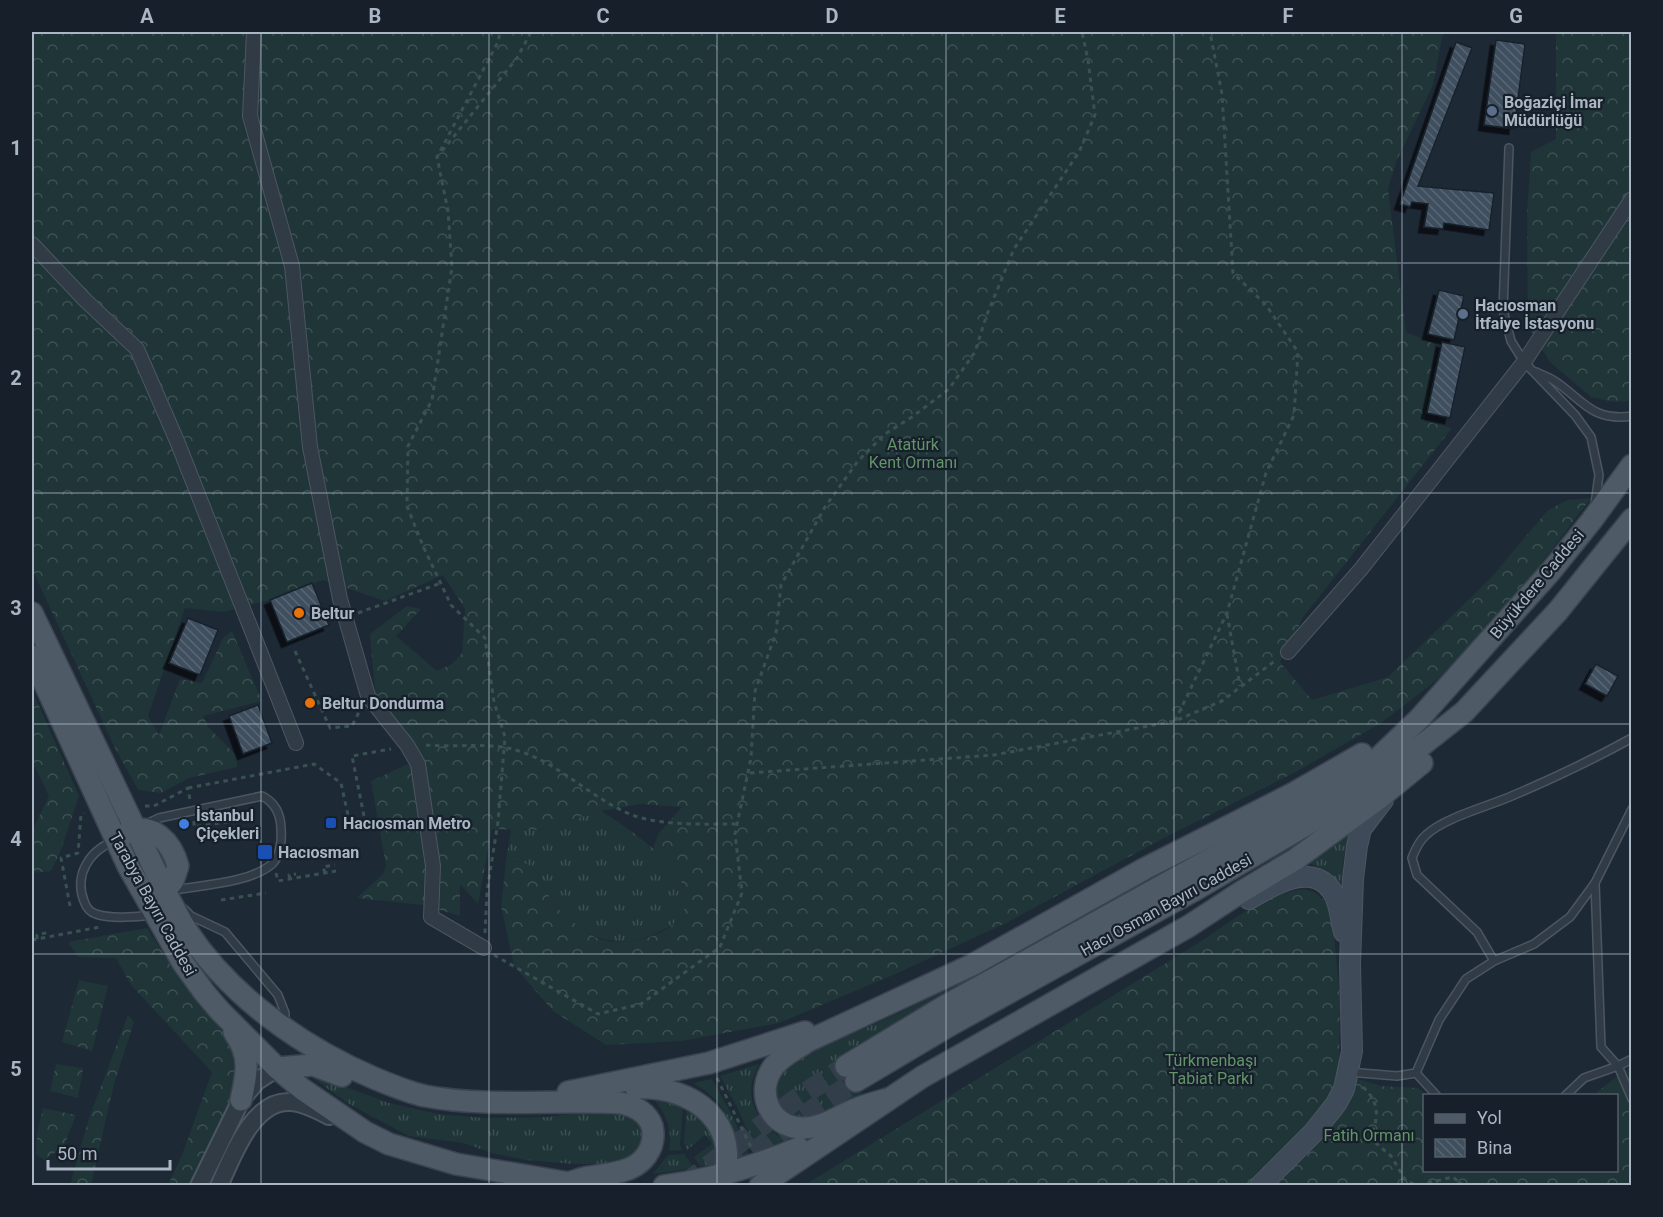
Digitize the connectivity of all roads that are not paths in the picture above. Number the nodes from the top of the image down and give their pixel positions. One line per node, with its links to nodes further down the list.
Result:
1 (254, 32): 25 (street)
2 (1509, 148): 5 (lane)
3 (1632, 199): 5 (street)
4 (32, 244): 16 (street)
5 (1529, 367): 6 (lane); 8 (lane); 11 (street)
6 (1632, 416)
7 (1632, 465): 8 (main road, Büyükdere Caddesi)
8 (1592, 519): 13 (main road, Büyükdere Caddesi)
9 (1632, 519): 14 (main road, Büyükdere Caddesi)
10 (32, 613): 19 (main road, Tarabya Bayırı Caddesi)
11 (1288, 652)
12 (32, 657): 20 (main road, Tarabya Bayırı Caddesi)
13 (1437, 698): 14 (main road, Hacı Osman Bayırı Caddesi); 29 (main road)
14 (1464, 712): 17 (main road)
15 (1632, 738): 26 (lane)
16 (296, 742)
17 (1394, 786): 24 (main road); 27 (main road)
18 (1632, 809): 21 (lane)
19 (136, 830): 20 (main road); 22 (main road, Tarabya Bayırı Caddesi); 22 (lane)
20 (116, 840): 23 (main road, Tarabya Bayırı Caddesi); 23 (lane)
21 (1595, 883): 26 (lane); 32 (lane)
22 (165, 891): 30 (main road, Tarabya Bayırı Caddesi); 30 (lane)
23 (156, 915): 28 (main road, Tarabya Bayırı Caddesi)
24 (1189, 926): 27 (main road); 40 (main road)
25 (484, 948)
26 (1494, 961): 35 (lane)
27 (1350, 964): 34 (main road)
28 (220, 1011): 33 (main road, Tarabya Bayırı Caddesi); 42 (main road)
29 (866, 1014): 36 (main road); 40 (main road)
30 (285, 1030): 37 (main road, Tarabya Bayırı Caddesi)
31 (1632, 1059): 32 (lane)
32 (1618, 1066): 39 (lane); 41 (lane)
33 (277, 1068): 37 (main road); 42 (street); 45 (main road, Tarabya Bayırı Caddesi)
34 (1348, 1072): 35 (lane); 54 (main road)
35 (1416, 1073): 38 (lane)
36 (588, 1088): 43 (main road); 47 (main road)
37 (404, 1090): 43 (main road, Tarabya Bayırı Caddesi)
38 (1436, 1094)
39 (1566, 1094)
40 (887, 1099): 44 (main road)
41 (1632, 1099)
42 (241, 1100): 49 (street)
43 (522, 1102): 48 (main road)
44 (842, 1130): 47 (main road); 53 (main road)
45 (365, 1132): 46 (main road, Tarabya Bayırı Caddesi); 50 (street)
46 (456, 1164): 48 (main road, Tarabya Bayırı Caddesi); 51 (main road)
47 (723, 1180): 52 (main road)
48 (578, 1184)
49 (199, 1185)
50 (219, 1185)
51 (499, 1185)
52 (664, 1185)
53 (760, 1185)
54 (1260, 1185)

